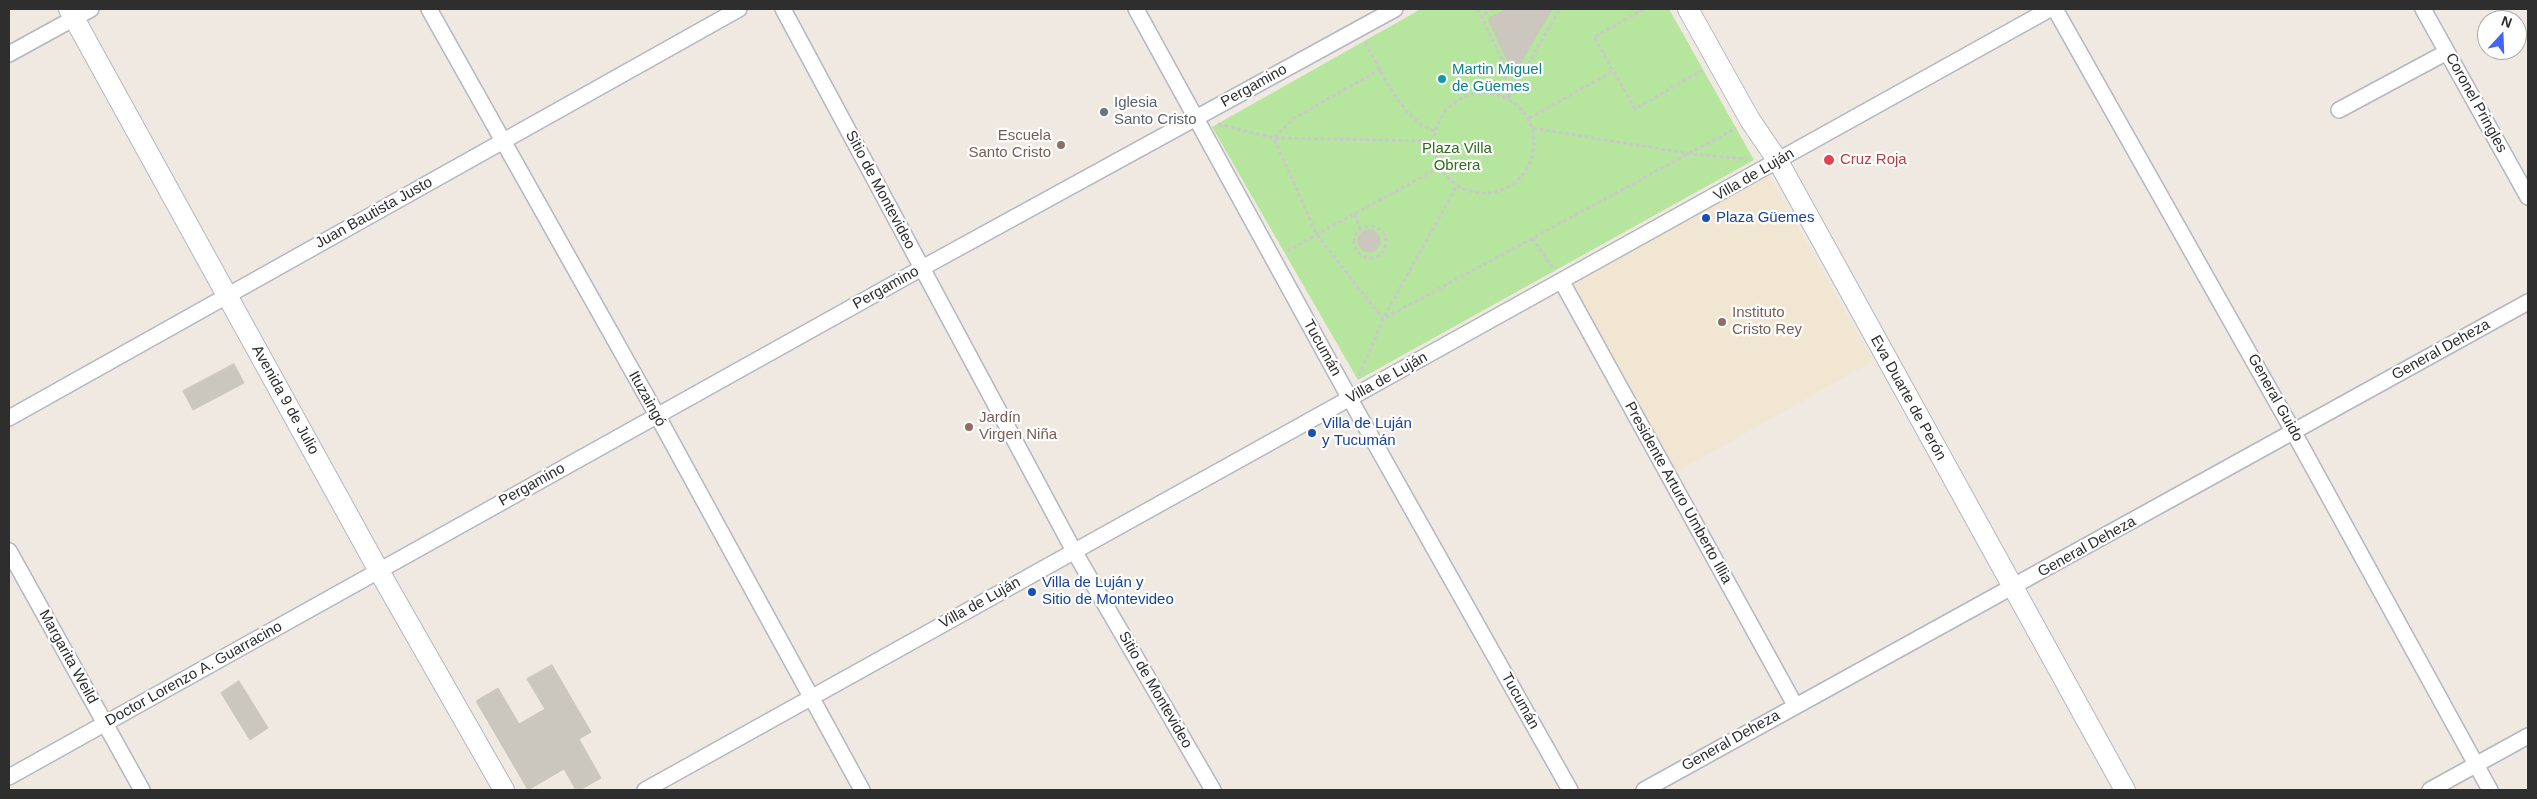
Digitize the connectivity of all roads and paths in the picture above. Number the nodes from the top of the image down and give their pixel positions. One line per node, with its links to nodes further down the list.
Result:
1 (429, 9): 31 (street, Ituzaingó)
2 (740, 9): 31 (street, Juan Bautista Justo)
3 (783, 9): 43 (street, Sitio de Montevideo)
4 (1136, 9): 24 (street, Tucumán)
5 (1395, 9): 16 (street, Pergamino)
6 (1477, 9): 15 (path)
7 (1493, 9): 15 (path)
8 (1560, 9): 22 (path)
9 (1644, 9): 21 (path)
10 (1688, 9): 19 (main road, Eva Duarte de Perón)
11 (2050, 9): 34 (street, Villa de Luján)
12 (2055, 9): 51 (street, General Guido)
13 (2423, 9): 17 (street, Coronel Pringles)
14 (78, 12): 18 (street); 45 (main road, Avenida 9 de Julio)
15 (1481, 16): 22 (path)
16 (1357, 29): 20 (path); 24 (street, Pergamino)
17 (2447, 52): 23 (street); 37 (street, Coronel Pringles)
18 (9, 54)
19 (1718, 61): 21 (path); 26 (main road, Eva Duarte de Perón)
20 (1381, 69): 28 (path); 29 (path)
21 (1614, 71): 25 (path)
22 (1508, 98): 25 (path); 28 (path)
23 (2339, 110)
24 (1195, 118): 29 (path); 42 (street, Tucumán); 43 (street, Pergamino)
25 (1529, 118): 27 (path)
26 (1750, 120): 32 (path); 34 (main road, Eva Duarte de Perón)
27 (1533, 128): 32 (path); 36 (path)
28 (1435, 130): 30 (path)
29 (1274, 138): 30 (path); 40 (path)
30 (1434, 141): 35 (path)
31 (502, 142): 45 (street, Juan Bautista Justo); 49 (street, Ituzaingó)
32 (1691, 154): 33 (path); 41 (path)
33 (1749, 159)
34 (1778, 161): 44 (street, Villa de Luján); 55 (main road, Eva Duarte de Perón)
35 (1440, 166): 36 (path); 38 (path)
36 (1457, 185): 47 (path)
37 (2528, 197)
38 (1354, 214): 39 (path); 40 (path)
39 (1361, 229): 39 (path)
40 (1317, 235): 42 (path); 47 (path)
41 (1532, 238): 44 (path); 47 (path)
42 (1272, 259): 48 (street, Tucumán)
43 (922, 268): 49 (street, Pergamino); 53 (street, Sitio de Montevideo)
44 (1562, 282): 48 (street, Villa de Luján); 57 (street, Presidente Arturo Umberto Illia)
45 (227, 295): 50 (street, Juan Bautista Justo); 54 (main road, Avenida 9 de Julio)
46 (2528, 302): 51 (street, General Deheza)
47 (1383, 319): 48 (path)
48 (1350, 398): 53 (street, Villa de Luján); 67 (street, Tucumán)
49 (657, 415): 54 (street, Pergamino); 56 (street, Ituzaingó)
50 (9, 418)
51 (2293, 431): 55 (street, General Deheza); 60 (street, General Guido)
52 (9, 551): 58 (street, Margarita Weild)
53 (1074, 551): 56 (street, Villa de Luján); 66 (street, Sitio de Montevideo)
54 (379, 571): 58 (street, Doctor Lorenzo A. Guarracino); 63 (main road, Avenida 9 de Julio)
55 (2012, 588): 57 (street, General Deheza); 69 (main road, Eva Duarte de Perón)
56 (812, 697): 64 (street, Villa de Luján); 65 (street, Ituzaingó)
57 (1795, 705): 68 (street, General Deheza)
58 (104, 724): 61 (street, Doctor Lorenzo A. Guarracino); 62 (street, Margarita Weild)
59 (2528, 736): 60 (street)
60 (2476, 765): 70 (street); 71 (street, General Guido)
61 (9, 777)
62 (142, 790)
63 (504, 790)
64 (645, 790)
65 (862, 790)
66 (1213, 790)
67 (1570, 790)
68 (1644, 790)
69 (2125, 790)
70 (2430, 790)
71 (2490, 790)

